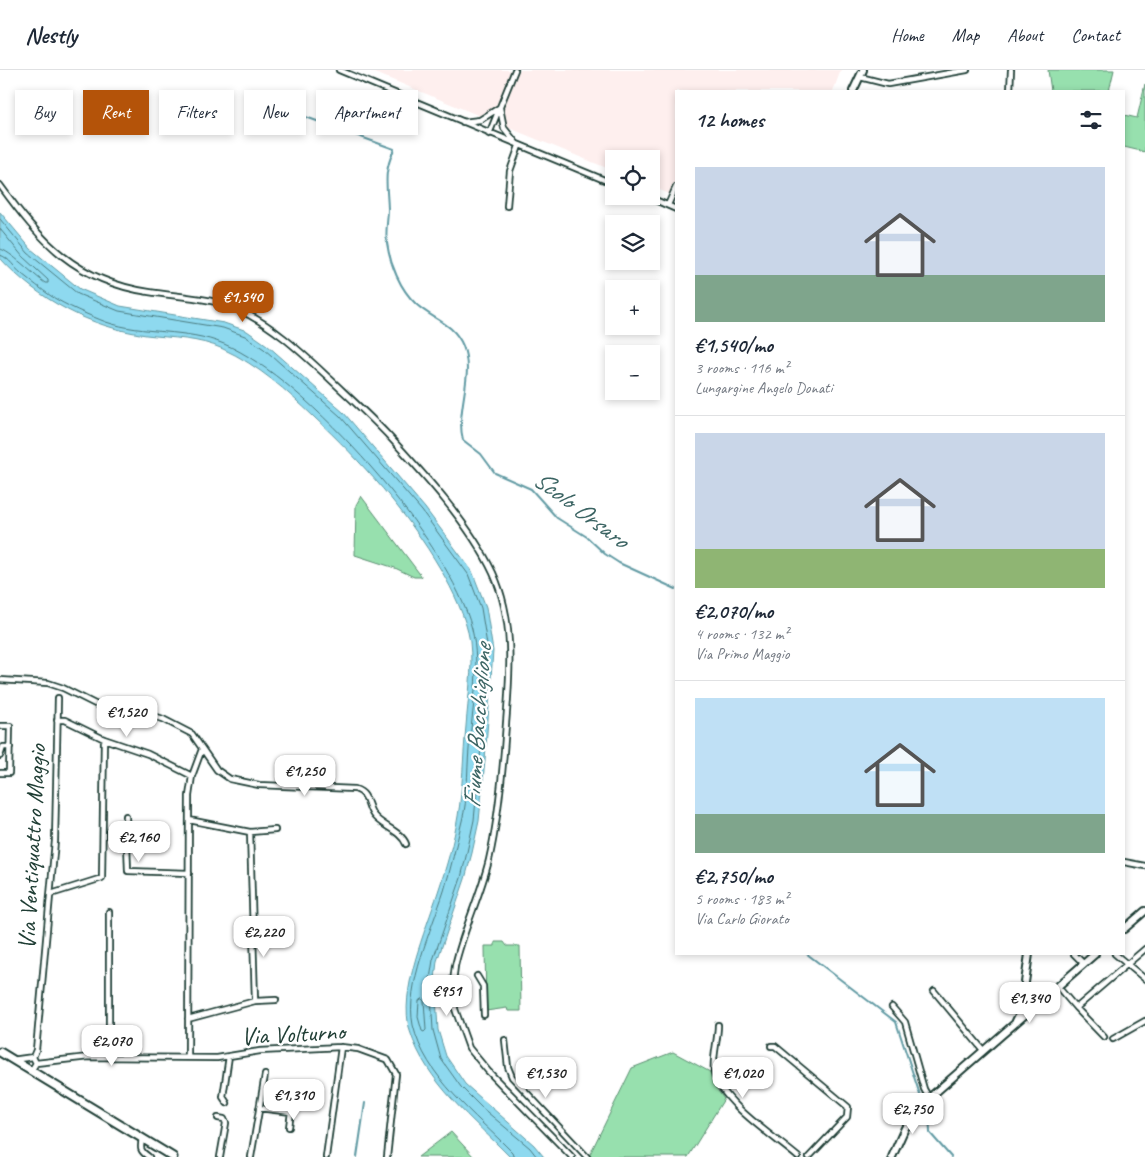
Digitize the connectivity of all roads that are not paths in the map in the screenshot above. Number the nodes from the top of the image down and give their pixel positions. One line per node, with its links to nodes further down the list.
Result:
1 (339, 70): 10 (street)
2 (515, 70): 9 (street)
3 (863, 70): 6 (street)
4 (967, 70): 6 (street)
5 (1011, 70): 8 (street)
6 (860, 77): 7 (street)
7 (854, 90)
8 (1010, 90)
9 (500, 107): 10 (street); 11 (street); 12 (street)
10 (463, 122): 11 (street)
11 (489, 134): 12 (street)
12 (518, 146): 13 (street); 18 (street)
13 (605, 180)
14 (0, 185): 94 (street)
15 (675, 189): 17 (street)
16 (660, 202): 17 (street)
17 (668, 205): 19 (street)
18 (507, 206)
19 (675, 208)
20 (0, 680): 26 (street)
21 (58, 698): 22 (street, Via Ventiquattro Maggio)
22 (58, 720): 24 (street); 38 (street, Via Ventiquattro Maggio)
23 (0, 726): 25 (street)
24 (104, 739): 29 (street); 38 (street)
25 (10, 747): 27 (street); 28 (street)
26 (202, 749): 29 (street); 34 (street)
27 (0, 756)
28 (0, 773)
29 (192, 776): 31 (street)
30 (126, 816): 37 (street)
31 (189, 820): 33 (street); 37 (street)
32 (275, 830): 33 (street)
33 (250, 832): 55 (street)
34 (406, 844)
35 (1125, 862): 36 (street)
36 (1145, 866)
37 (189, 873): 61 (street)
38 (51, 894): 73 (street, Via Ventiquattro Maggio)
39 (1145, 911): 41 (street)
40 (109, 912): 74 (street)
41 (1125, 928)
42 (1145, 949): 48 (street)
43 (1029, 955): 53 (street)
44 (1075, 955): 47 (street)
45 (1094, 955): 47 (street)
46 (1116, 955): 48 (street)
47 (1084, 964): 51 (street)
48 (1127, 964): 50 (street); 58 (street)
49 (477, 976): 60 (street)
50 (1145, 979)
51 (1058, 987): 56 (street); 58 (street)
52 (934, 991): 70 (street)
53 (1023, 999): 56 (street); 59 (street)
54 (276, 1000): 55 (street)
55 (255, 1001): 61 (street)
56 (1036, 1005): 59 (street); 64 (street)
57 (892, 1007): 81 (street)
58 (1076, 1008): 65 (street)
59 (1021, 1011): 64 (street)
60 (484, 1015)
61 (188, 1019): 75 (street)
62 (1145, 1021): 66 (street)
63 (718, 1025): 96 (street)
64 (1011, 1026): 70 (street)
65 (1104, 1037)
66 (1113, 1039)
67 (505, 1040): 95 (street)
68 (771, 1046): 97 (street)
69 (341, 1047): 72 (street, Via Volturno); 92 (street); 93 (street, Via Volturno)
70 (983, 1050): 81 (street)
71 (0, 1052): 76 (main road)
72 (229, 1056): 75 (street, Via Volturno); 82 (street)
73 (30, 1057): 76 (street); 77 (street); 78 (street, Via Ventiquattro Maggio)
74 (109, 1057): 75 (street, Via Volturno); 77 (street, Via Volturno)
75 (188, 1057)
76 (12, 1060): 78 (main road)
77 (36, 1063): 78 (street)
78 (28, 1069): 87 (main road)
79 (264, 1076): 83 (street)
80 (294, 1088): 84 (street)
81 (928, 1098): 98 (street)
82 (227, 1103)
83 (259, 1108): 84 (street); 91 (street)
84 (291, 1112): 86 (street)
85 (218, 1118): 90 (street)
86 (289, 1127)
87 (142, 1138): 88 (street); 89 (main road)
88 (149, 1157)
89 (173, 1157)
90 (220, 1157)
91 (251, 1157)
92 (326, 1157)
93 (387, 1157)
94 (572, 1157)
95 (587, 1157)
96 (798, 1157)
97 (809, 1157)
98 (892, 1157)

